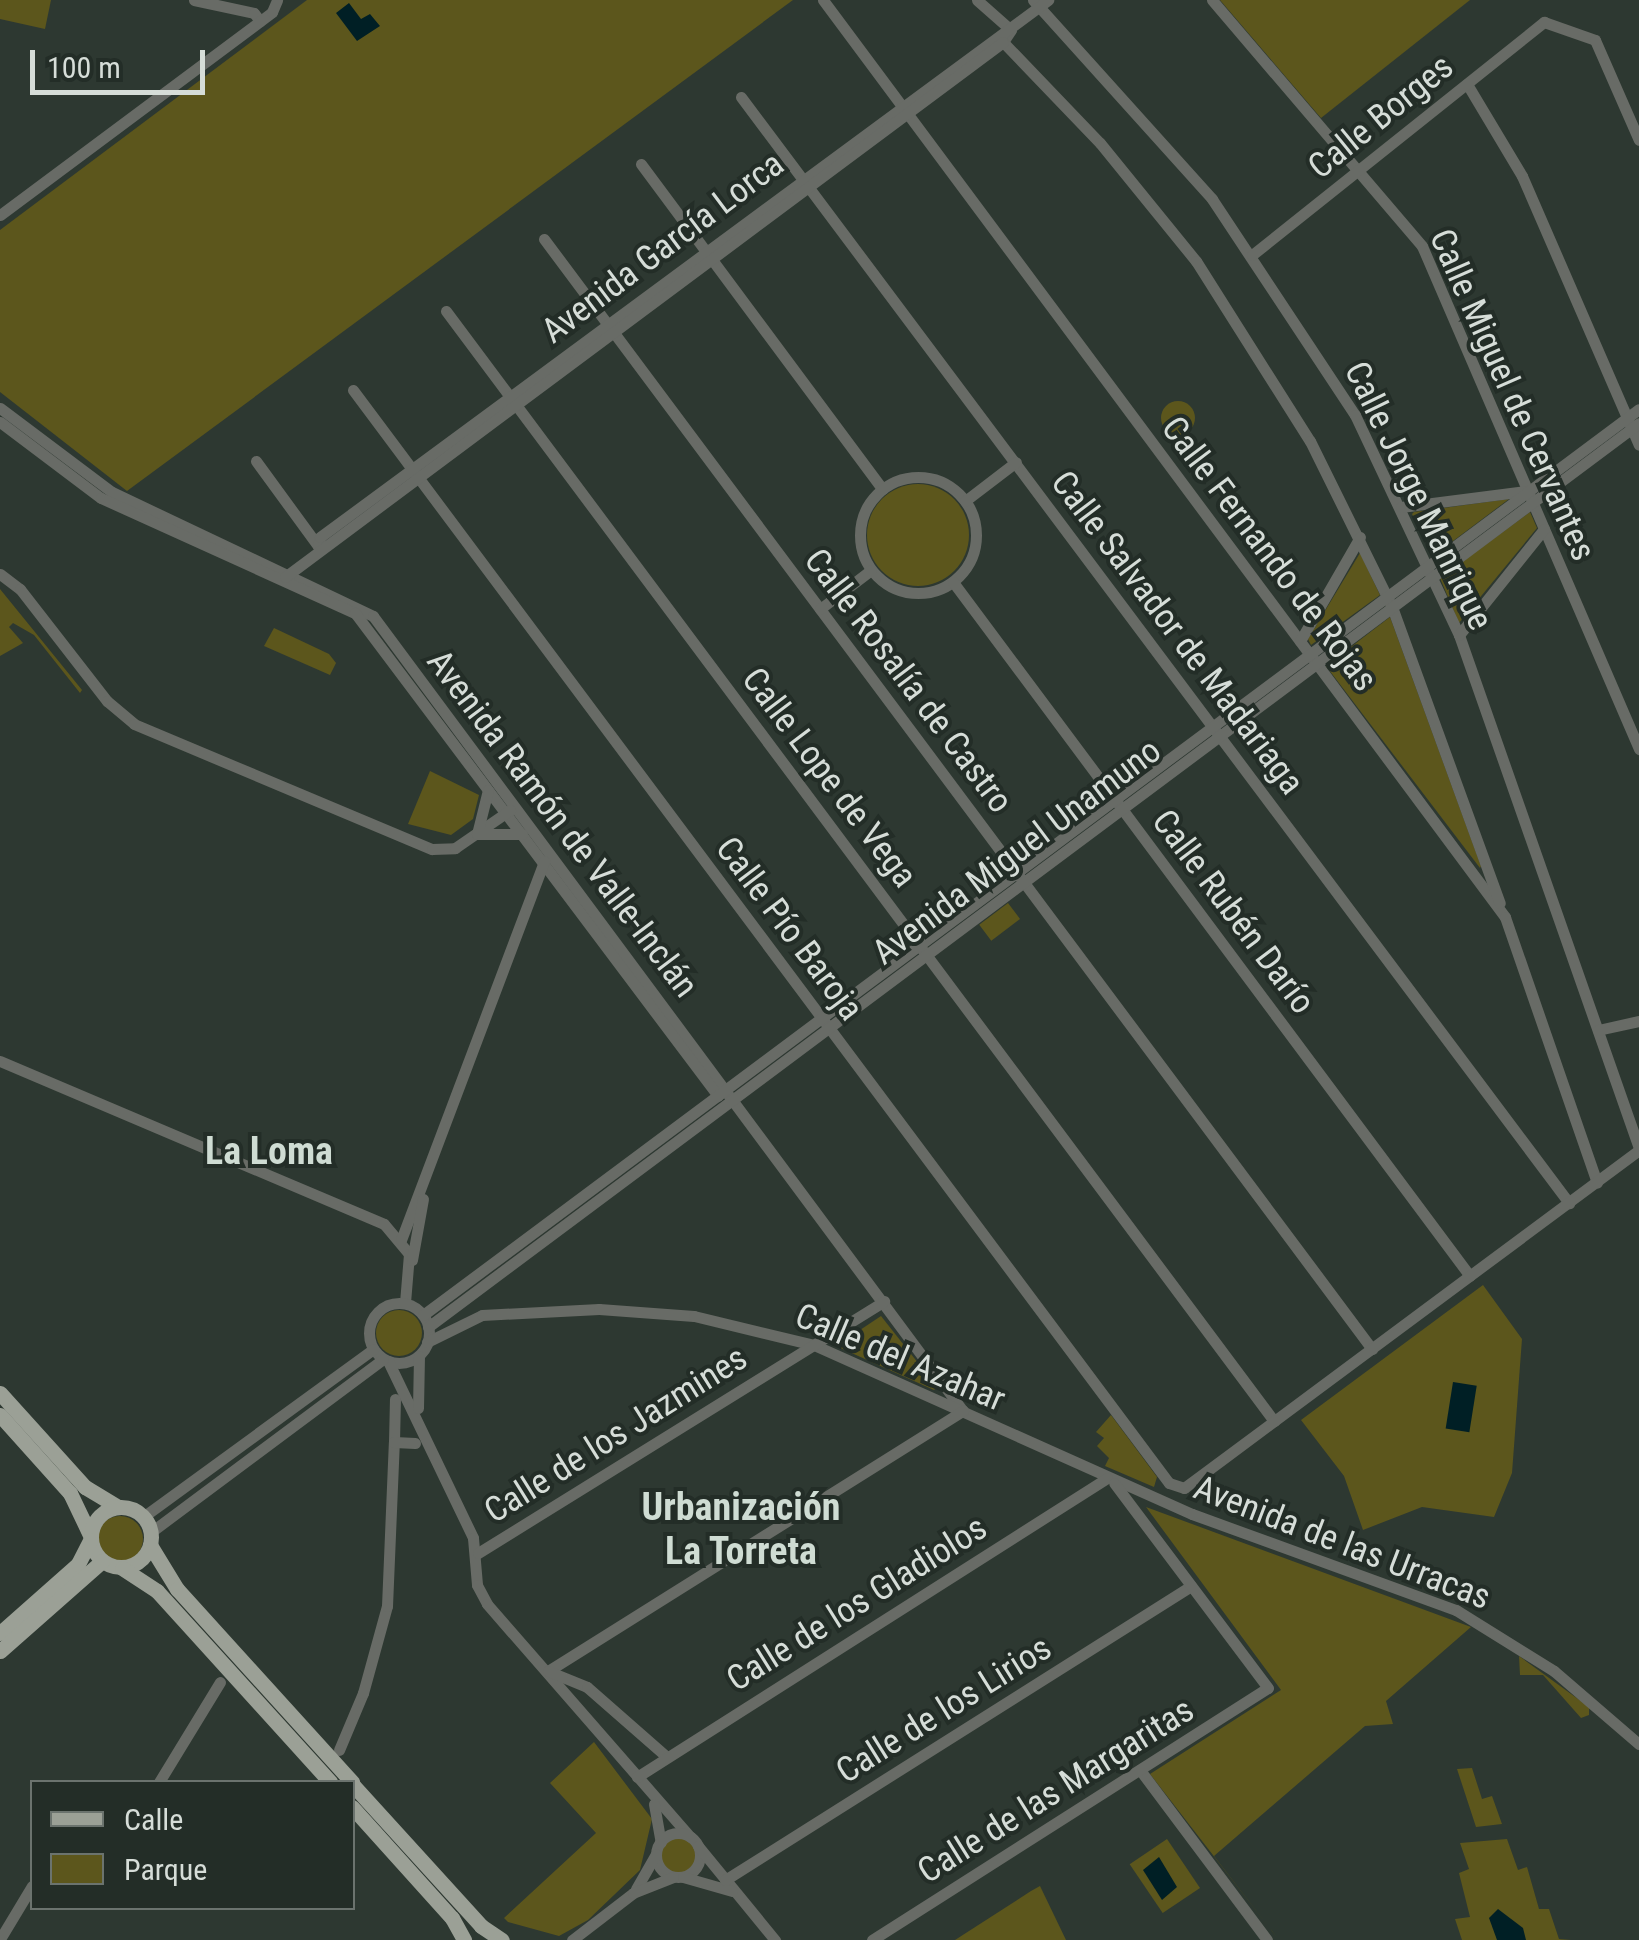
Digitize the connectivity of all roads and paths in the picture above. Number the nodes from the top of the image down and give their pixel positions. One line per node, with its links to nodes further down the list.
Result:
1 (194, 0): 6 (street)
2 (277, 0): 8 (street)
3 (823, 0): 13 (street, Calle Fernando de Rojas)
4 (976, 0): 9 (street)
5 (1212, 0): 16 (street, Calle Miguel de Cervantes)
6 (210, 2): 8 (street)
7 (1040, 2): 9 (street, Avenida García Lorca); 21 (street, Calle Jorge Manrique)
8 (260, 21): 18 (street)
9 (1011, 30): 10 (street, Avenida García Lorca)
10 (1000, 38): 13 (street, Avenida García Lorca); 39 (street)
11 (1468, 84): 14 (street, Calle Borges); 16 (street, Calle Borges); 29 (street)
12 (741, 96): 17 (street, Calle Salvador de Madariaga)
13 (903, 110): 17 (street, Avenida García Lorca); 49 (street, Calle Fernando de Rojas)
14 (1639, 140)
15 (641, 164): 20 (street)
16 (1358, 171): 21 (street, Calle Borges); 35 (street, Calle Miguel de Cervantes)
17 (806, 182): 20 (street, Avenida García Lorca); 32 (street, Calle Salvador de Madariaga)
18 (0, 215)
19 (544, 239): 23 (street, Calle Rosalía de Castro)
20 (708, 255): 23 (street, Avenida García Lorca); 34 (street)
21 (1252, 255): 37 (street, Calle Jorge Manrique)
22 (446, 311): 25 (street, Calle Lope de Vega)
23 (610, 328): 25 (street, Avenida García Lorca); 47 (street, Calle Rosalía de Castro)
24 (353, 390): 33 (street, Calle Pío Baroja)
25 (513, 400): 33 (street, Avenida García Lorca); 61 (street, Calle Lope de Vega)
26 (0, 408): 44 (street, Avenida Ramón de Valle-Inclán)
27 (1639, 409): 29 (street, Avenida Miguel Unamuno)
28 (0, 422): 44 (street, Avenida Ramón de Valle-Inclán)
29 (1633, 423): 30 (street); 35 (street, Avenida Miguel Unamuno)
30 (1639, 445)
31 (256, 461): 40 (street)
32 (1016, 462): 36 (street); 51 (street, Calle Salvador de Madariaga)
33 (415, 473): 40 (street, Avenida García Lorca); 63 (street, Calle Pío Baroja)
34 (882, 489): 36 (street); 41 (street)
35 (1530, 496): 37 (street, Avenida Miguel Unamuno); 38 (street, Calle Miguel de Cervantes); 42 (street, Avenida Miguel Unamuno)
36 (965, 501): 45 (street)
37 (1401, 508): 42 (street, Calle Jorge Manrique)
38 (1544, 529): 48 (street); 52 (street, Calle Miguel de Cervantes)
39 (1360, 537): 46 (street); 49 (street)
40 (318, 546): 44 (street, Avenida García Lorca)
41 (871, 570): 45 (street); 47 (street)
42 (1432, 570): 46 (street, Avenida Miguel Unamuno); 48 (street, Calle Jorge Manrique)
43 (0, 574): 56 (street)
44 (285, 577): 53 (street, Avenida Ramón de Valle-Inclán); 55 (street, Avenida Ramón de Valle-Inclán)
45 (952, 582): 54 (street, Calle Rubén Darío)
46 (1389, 602): 50 (street, Avenida Miguel Unamuno); 60 (street)
47 (820, 609): 59 (street, Calle Rosalía de Castro)
48 (1459, 635): 64 (street, Calle Jorge Manrique)
49 (1300, 641): 50 (street, Calle Fernando de Rojas)
50 (1313, 659): 51 (street, Avenida Miguel Unamuno); 60 (street, Calle Fernando de Rojas)
51 (1216, 731): 54 (street, Avenida Miguel Unamuno); 70 (street, Calle Salvador de Madariaga)
52 (1639, 750)
53 (488, 789): 55 (street, Avenida Ramón de Valle-Inclán); 56 (street)
54 (1118, 804): 59 (street, Avenida Miguel Unamuno); 73 (street, Calle Rubén Darío)
55 (509, 810): 56 (street); 57 (street, Avenida Ramón de Valle-Inclán); 58 (street, Avenida Ramón de Valle-Inclán)
56 (477, 834): 57 (street)
57 (522, 834): 58 (street, Avenida Ramón de Valle-Inclán)
58 (546, 857): 66 (street, Avenida Ramón de Valle-Inclán); 68 (street)
59 (1020, 877): 61 (street, Avenida Miguel Unamuno); 79 (street, Calle Rosalía de Castro)
60 (1505, 917): 69 (street, Calle Fernando de Rojas)
61 (923, 950): 63 (street, Avenida Miguel Unamuno); 87 (street, Calle Lope de Vega)
62 (1639, 1021): 64 (street)
63 (825, 1023): 66 (street, Avenida Miguel Unamuno); 92 (street, Calle Pío Baroja)
64 (1598, 1030): 67 (street, Calle Jorge Manrique)
65 (0, 1061): 71 (street)
66 (725, 1095): 74 (street, Avenida Ramón de Valle-Inclán); 76 (street, Avenida Miguel Unamuno)
67 (1639, 1149): 69 (street)
68 (434, 1156): 71 (street); 72 (street)
69 (1597, 1182): 70 (street)
70 (1568, 1202): 73 (street)
71 (401, 1240): 72 (street)
72 (411, 1266): 75 (street)
73 (1470, 1276): 79 (street)
74 (884, 1301): 78 (street, Calle de los Jazmines); 85 (street, Avenida Ramón de Valle-Inclán)
75 (405, 1304): 76 (street); 80 (street)
76 (426, 1321): 77 (street)
77 (428, 1342): 78 (street, Calle del Azahar); 81 (street)
78 (814, 1345): 85 (street, Calle del Azahar); 97 (street, Calle de los Jazmines)
79 (1372, 1348): 87 (street)
80 (373, 1349): 82 (street); 95 (street)
81 (419, 1356): 82 (street); 88 (street)
82 (386, 1360): 88 (street); 95 (street)
83 (0, 1392): 94 (main road)
84 (395, 1399): 89 (street)
85 (963, 1412): 91 (street, Calle del Azahar); 104 (street)
86 (0, 1415): 96 (main road)
87 (1274, 1421): 92 (street)
88 (422, 1422): 97 (street)
89 (394, 1442): 90 (street); 107 (street)
90 (415, 1443)
91 (1109, 1478): 93 (street, Avenida de las Urracas); 101 (street); 108 (street, Calle de los Gladiolos)
92 (1168, 1483): 93 (street)
93 (1156, 1499): 106 (street, Avenida de las Urracas)
94 (118, 1507): 95 (main road); 96 (main road)
95 (148, 1531): 99 (main road); 113 (main road)
96 (90, 1538): 98 (main road); 102 (main road)
97 (478, 1552): 104 (street)
98 (102, 1562): 99 (main road); 100 (main road)
99 (128, 1572): 100 (main road); 112 (main road)
100 (72, 1584): 103 (main road)
101 (1192, 1586): 109 (street, Calle de las Margaritas); 120 (street, Calle de los Lirios)
102 (0, 1633)
103 (0, 1651)
104 (548, 1671): 108 (street); 110 (street)
105 (220, 1682): 111 (street)
106 (1639, 1744)
107 (339, 1750)
108 (668, 1757): 110 (street, Calle de los Gladiolos)
109 (1140, 1770): 124 (street); 129 (street, Calle de las Margaritas)
110 (637, 1776): 115 (street)
111 (159, 1780)
112 (328, 1780)
113 (349, 1780)
114 (355, 1786): 127 (main road)
115 (649, 1790): 117 (street); 118 (street)
116 (355, 1810): 126 (main road)
117 (693, 1840): 118 (street); 119 (street); 120 (street)
118 (658, 1848): 119 (street); 122 (street)
119 (676, 1877): 120 (street); 122 (street)
120 (729, 1886): 128 (street)
121 (30, 1889): 125 (street)
122 (633, 1893): 123 (street)
123 (579, 1938)
124 (1261, 1938)
125 (0, 1939)
126 (464, 1940)
127 (502, 1940)
128 (775, 1940)
129 (872, 1940)

